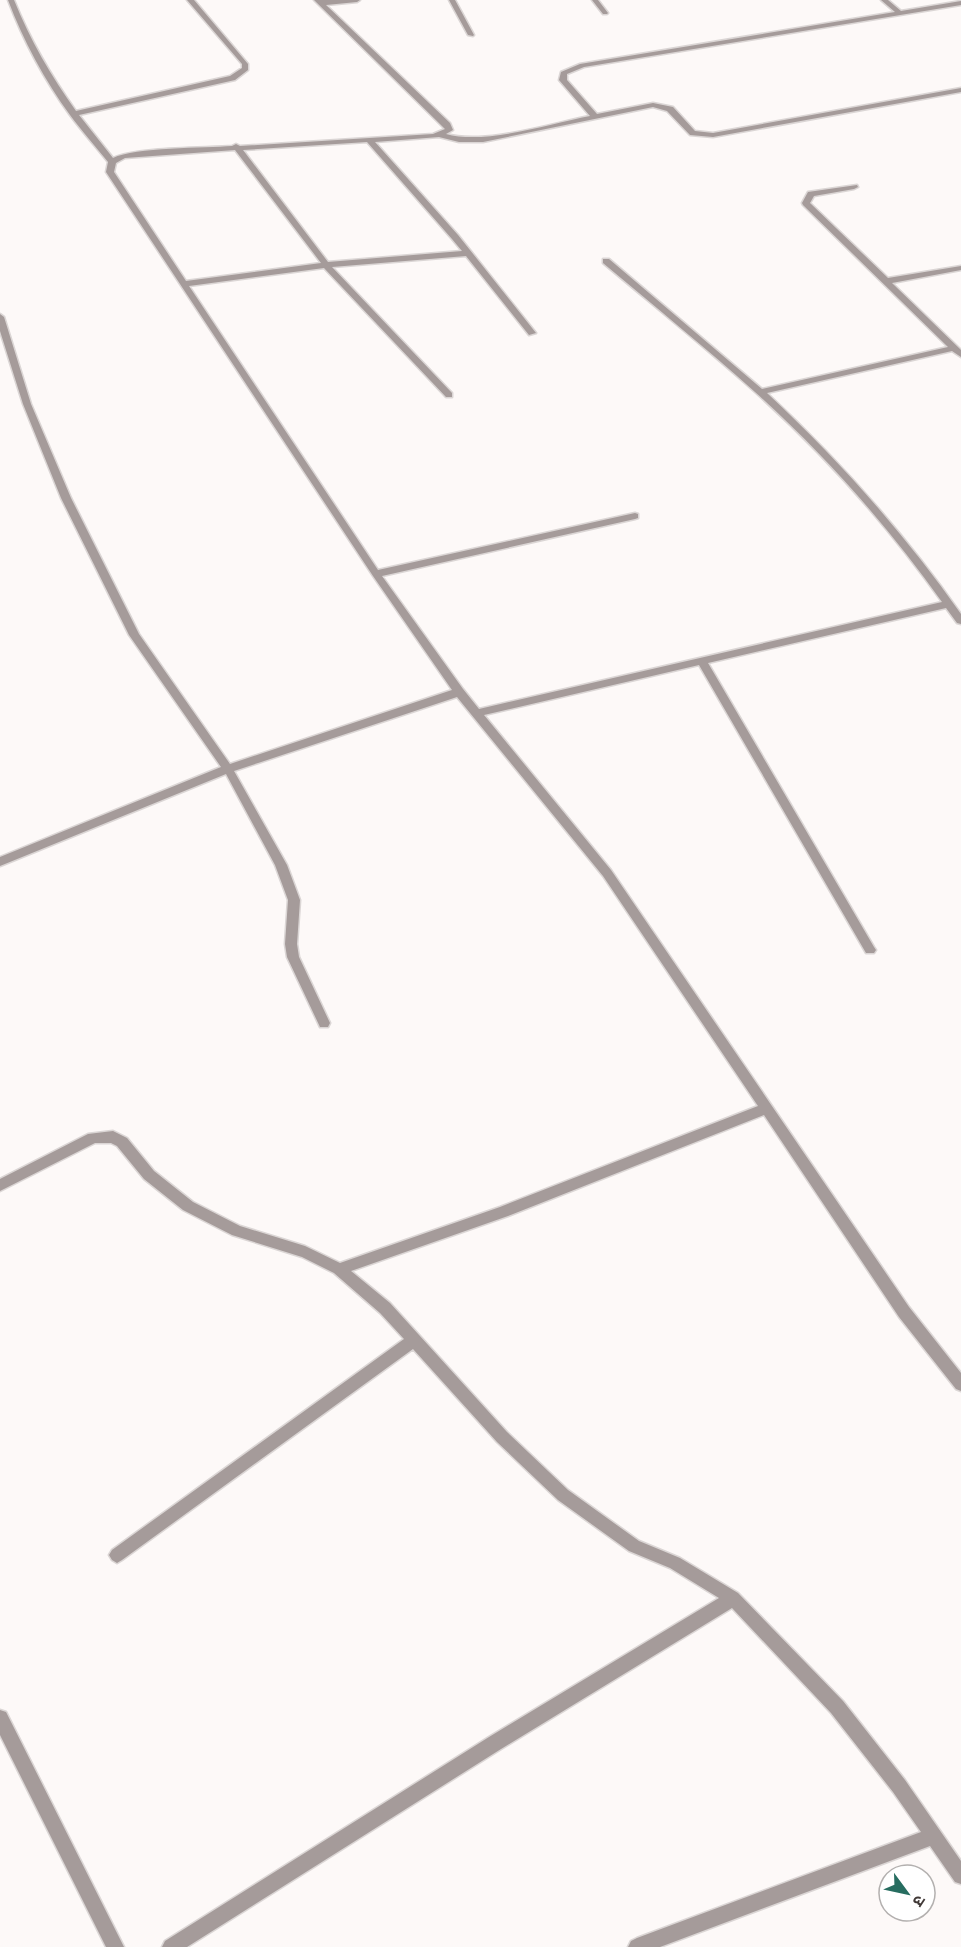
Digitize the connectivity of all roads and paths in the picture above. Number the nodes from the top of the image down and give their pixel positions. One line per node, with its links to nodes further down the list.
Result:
1 (11, 0): 15 (street)
2 (190, 0): 15 (street)
3 (357, 0): 7 (street)
4 (452, 0): 11 (street)
5 (595, 0): 10 (street)
6 (884, 0): 9 (street)
7 (319, 2): 17 (street)
8 (961, 3): 9 (street)
9 (899, 12): 16 (street)
10 (605, 13)
11 (471, 35)
12 (961, 90): 13 (street)
13 (948, 92): 14 (street); 16 (street)
14 (961, 102)
15 (72, 114): 20 (street)
16 (594, 116): 17 (street)
17 (441, 135): 18 (street)
18 (369, 140): 19 (street); 22 (street)
19 (236, 146): 20 (street); 24 (street)
20 (112, 162): 27 (street)
21 (854, 187): 26 (street)
22 (468, 253): 24 (street); 29 (street)
23 (606, 261): 31 (street)
24 (326, 265): 27 (street); 32 (street)
25 (961, 268): 26 (street)
26 (887, 281): 30 (street)
27 (184, 284): 34 (street)
28 (0, 317): 40 (street)
29 (532, 333)
30 (958, 351): 31 (street)
31 (760, 392): 35 (street)
32 (450, 395)
33 (635, 516): 34 (street)
34 (376, 574): 38 (street)
35 (949, 604): 36 (street); 37 (street)
36 (961, 621)
37 (702, 662): 39 (street); 42 (street)
38 (459, 692): 39 (street); 40 (street)
39 (476, 713): 44 (street)
40 (228, 769): 41 (street); 43 (street)
41 (0, 862)
42 (870, 950)
43 (324, 1023)
44 (765, 1109): 46 (street); 48 (street)
45 (0, 1185): 46 (street)
46 (339, 1269): 47 (street)
47 (415, 1340): 49 (street); 50 (street)
48 (961, 1384)
49 (117, 1555)
50 (733, 1598): 52 (street); 55 (street)
51 (0, 1718): 54 (street)
52 (933, 1836): 53 (street); 56 (street)
53 (961, 1876)
54 (115, 1947)
55 (171, 1947)
56 (637, 1947)

